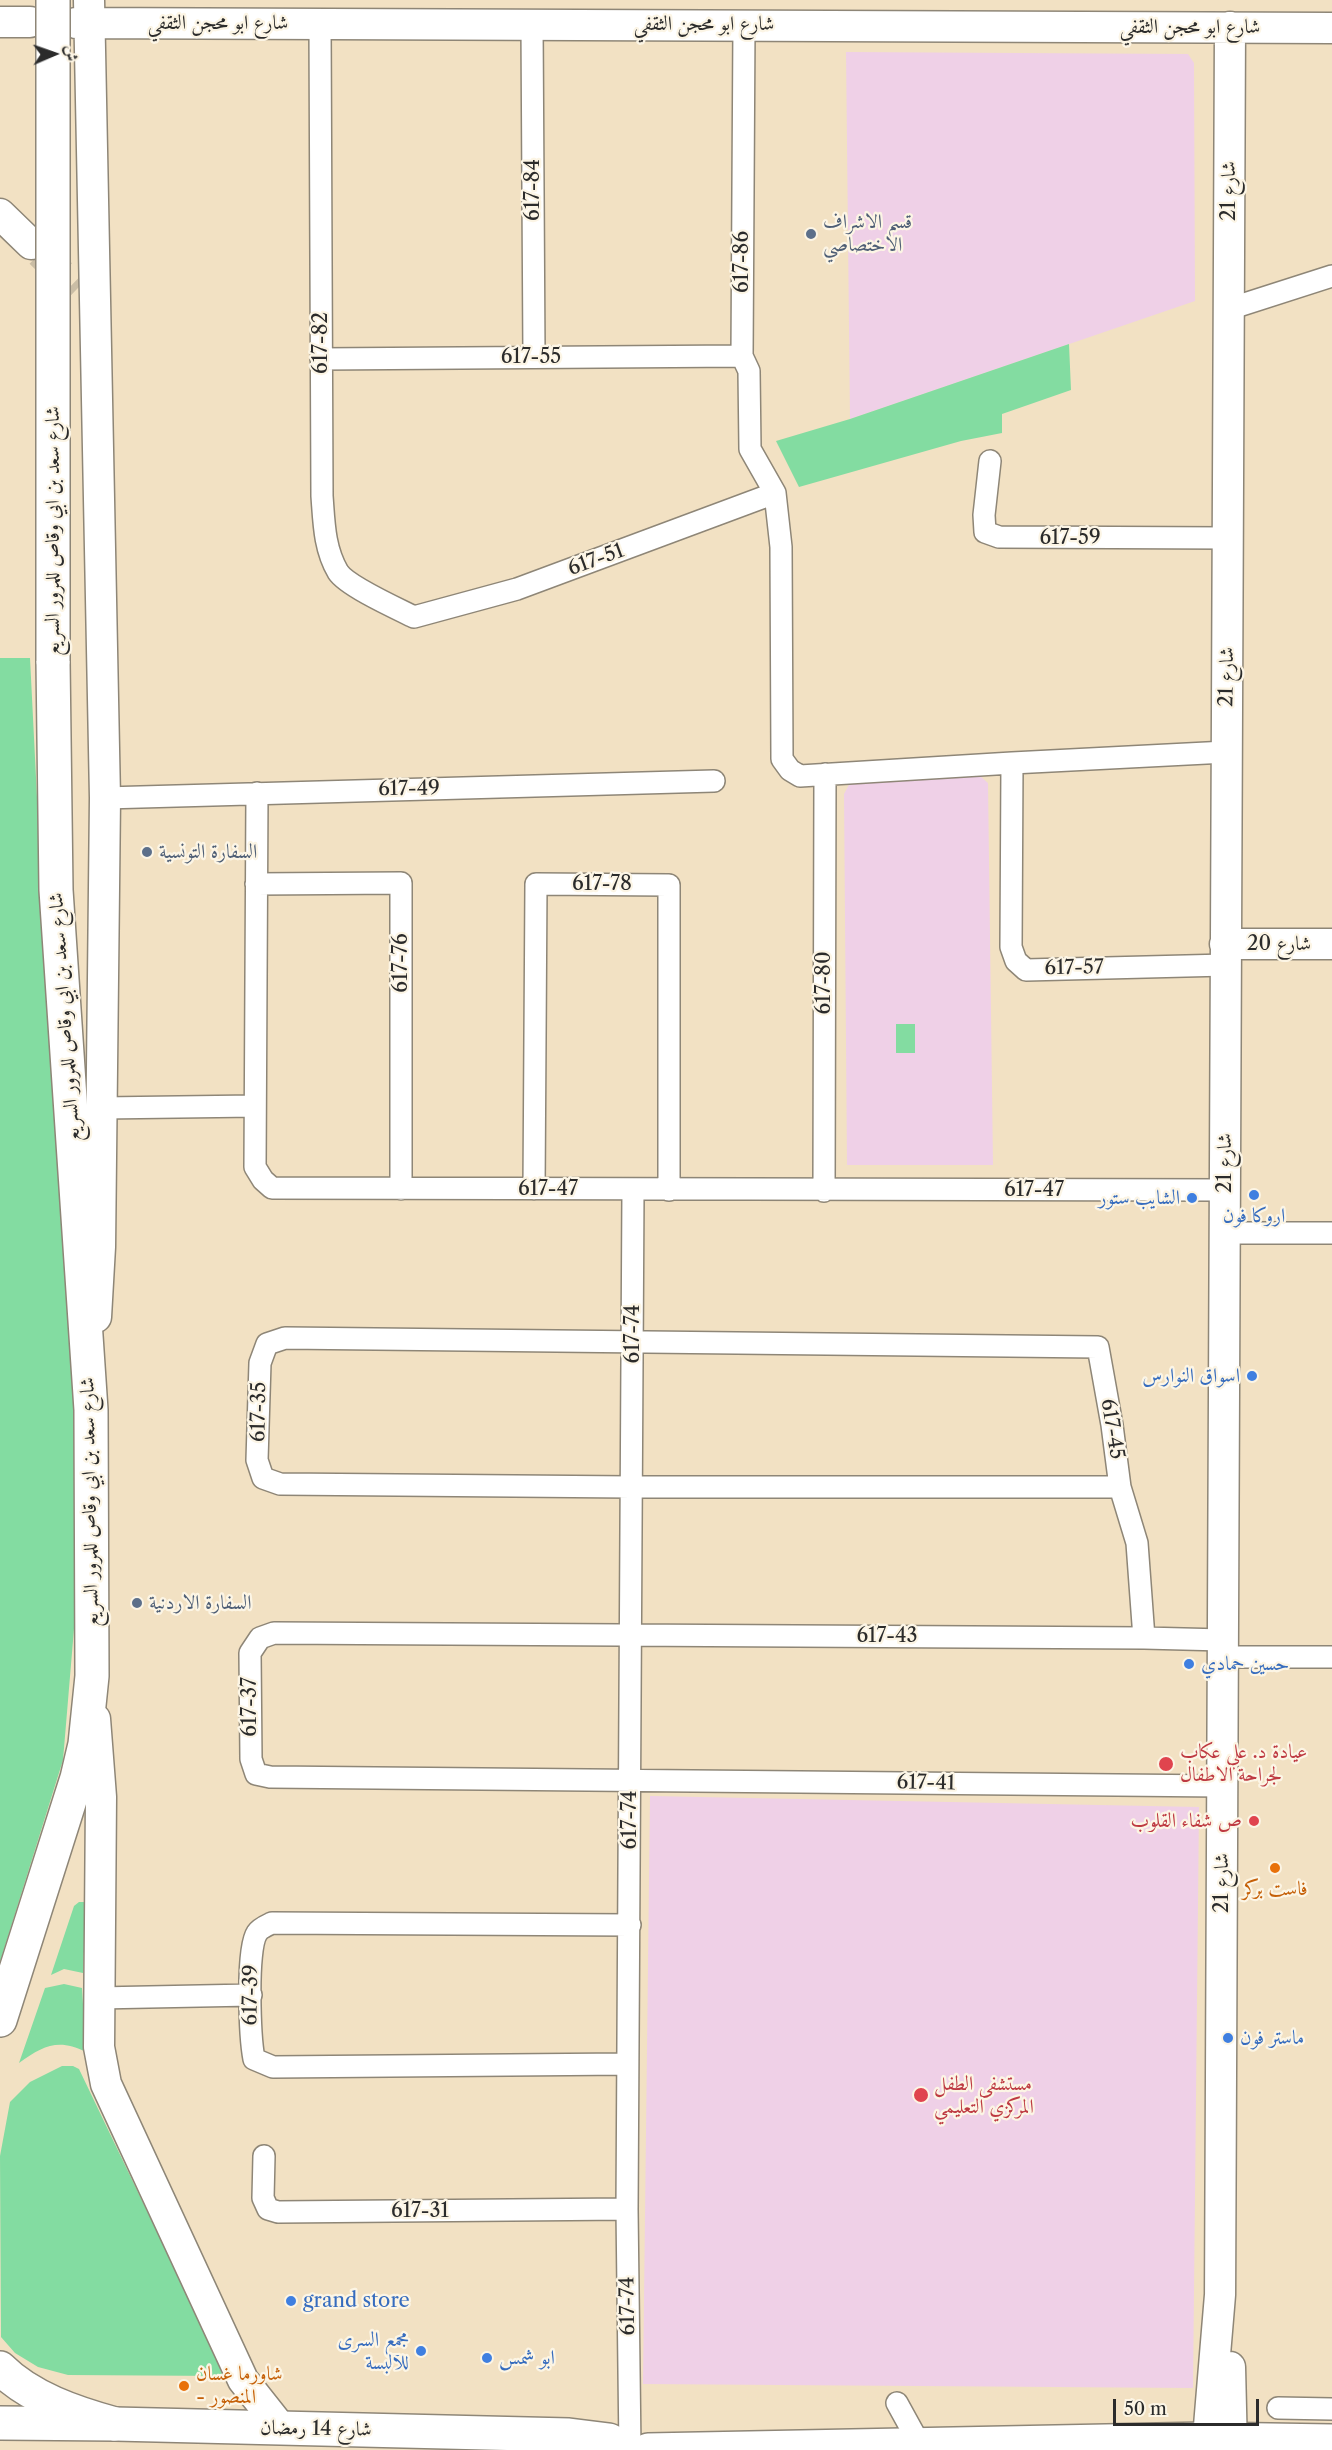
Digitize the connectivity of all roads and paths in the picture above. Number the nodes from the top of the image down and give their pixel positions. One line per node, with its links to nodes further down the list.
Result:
1 (41, 11): 3 (street); 40 (main road, شارع سعد بن ابي وقاص للمرور السريع, bridge)
2 (85, 15): 4 (street, شارع ابو محجن الثقفي); 25 (street)
3 (0, 22)
4 (320, 23): 5 (street, شارع ابو محجن الثقفي); 15 (street, 617-82)
5 (532, 24): 6 (street, شارع ابو محجن الثقفي); 14 (street, 617-84)
6 (744, 24): 7 (street, شارع ابو محجن الثقفي); 13 (street, 617-86)
7 (1230, 27): 8 (street, شارع ابو محجن الثقفي); 12 (street, شارع 21)
8 (1332, 28)
9 (0, 214): 10 (street)
10 (31, 244)
11 (1332, 276): 12 (street)
12 (1229, 309): 18 (street, شارع 21)
13 (742, 356): 14 (street, 617-55); 17 (street, 617-86)
14 (534, 357): 15 (street, 617-55)
15 (321, 359): 19 (street, 617-82)
16 (990, 461): 18 (street, 617-59)
17 (775, 493): 19 (street, 617-51); 22 (street)
18 (1227, 538): 20 (street, شارع 21)
19 (414, 617)
20 (1226, 752): 21 (street); 28 (street, شارع 21)
21 (1012, 763): 22 (street); 28 (street, 617-57)
22 (825, 774): 36 (street, 617-80)
23 (714, 781): 24 (street, 617-49)
24 (257, 793): 25 (street, 617-49); 26 (street, 617-47)
25 (105, 798): 30 (street)
26 (256, 884): 29 (street, 617-47); 31 (street, 617-76)
27 (1332, 944): 28 (street, شارع 20)
28 (1226, 955): 35 (street, شارع 21)
29 (255, 1106): 30 (street); 31 (street, 617-47)
30 (102, 1108): 40 (street)
31 (400, 1189): 32 (street, 617-47)
32 (534, 1189): 33 (street, 617-47); 34 (street, 617-78)
33 (633, 1190): 34 (street, 617-47); 39 (street, 617-74)
34 (669, 1190): 36 (street, 617-47)
35 (1225, 1190): 36 (street, 617-47); 37 (street, شارع 21)
36 (824, 1191)
37 (1224, 1233): 38 (street); 45 (street, شارع 21)
38 (1332, 1233)
39 (633, 1341): 41 (street, 617-74); 41 (street, 617-35); 42 (street, 617-45)
40 (91, 1410): 47 (main road, شارع سعد بن ابي وقاص للمرور السريع)
41 (631, 1487): 42 (street, 617-45); 43 (street, 617-74)
42 (1120, 1487): 44 (street)
43 (631, 1635): 44 (street, 617-43); 48 (street, 617-74); 48 (street, 617-37)
44 (1144, 1638): 45 (street, 617-43)
45 (1223, 1649): 46 (street, 617-43); 49 (street, شارع 21)
46 (1332, 1657)
47 (92, 1676): 52 (street); 53 (main road, شارع سعد بن ابي وقاص للمرور السريع)
48 (630, 1780): 49 (street, 617-41); 50 (street, 617-74)
49 (1222, 1786): 66 (street, شارع 21)
50 (630, 1924): 51 (street, 617-39); 54 (street, 617-74)
51 (251, 1995): 52 (street); 54 (street, 617-39)
52 (98, 1998): 63 (street)
53 (0, 2020)
54 (627, 2064): 56 (street, 617-74)
55 (264, 2156): 56 (street, 617-31)
56 (627, 2209): 67 (street, 617-74)
57 (0, 2368): 62 (main road)
58 (897, 2403): 65 (street)
59 (1278, 2408): 60 (street)
60 (1332, 2409)
61 (0, 2423): 62 (main road, شارع 14 رمضان)
62 (115, 2424): 63 (main road, شارع 14 رمضان)
63 (281, 2428): 67 (main road, شارع 14 رمضان)
64 (1332, 2441): 66 (main road)
65 (919, 2443): 66 (main road); 68 (main road)
66 (1220, 2445)
67 (630, 2450)
68 (648, 2450)

